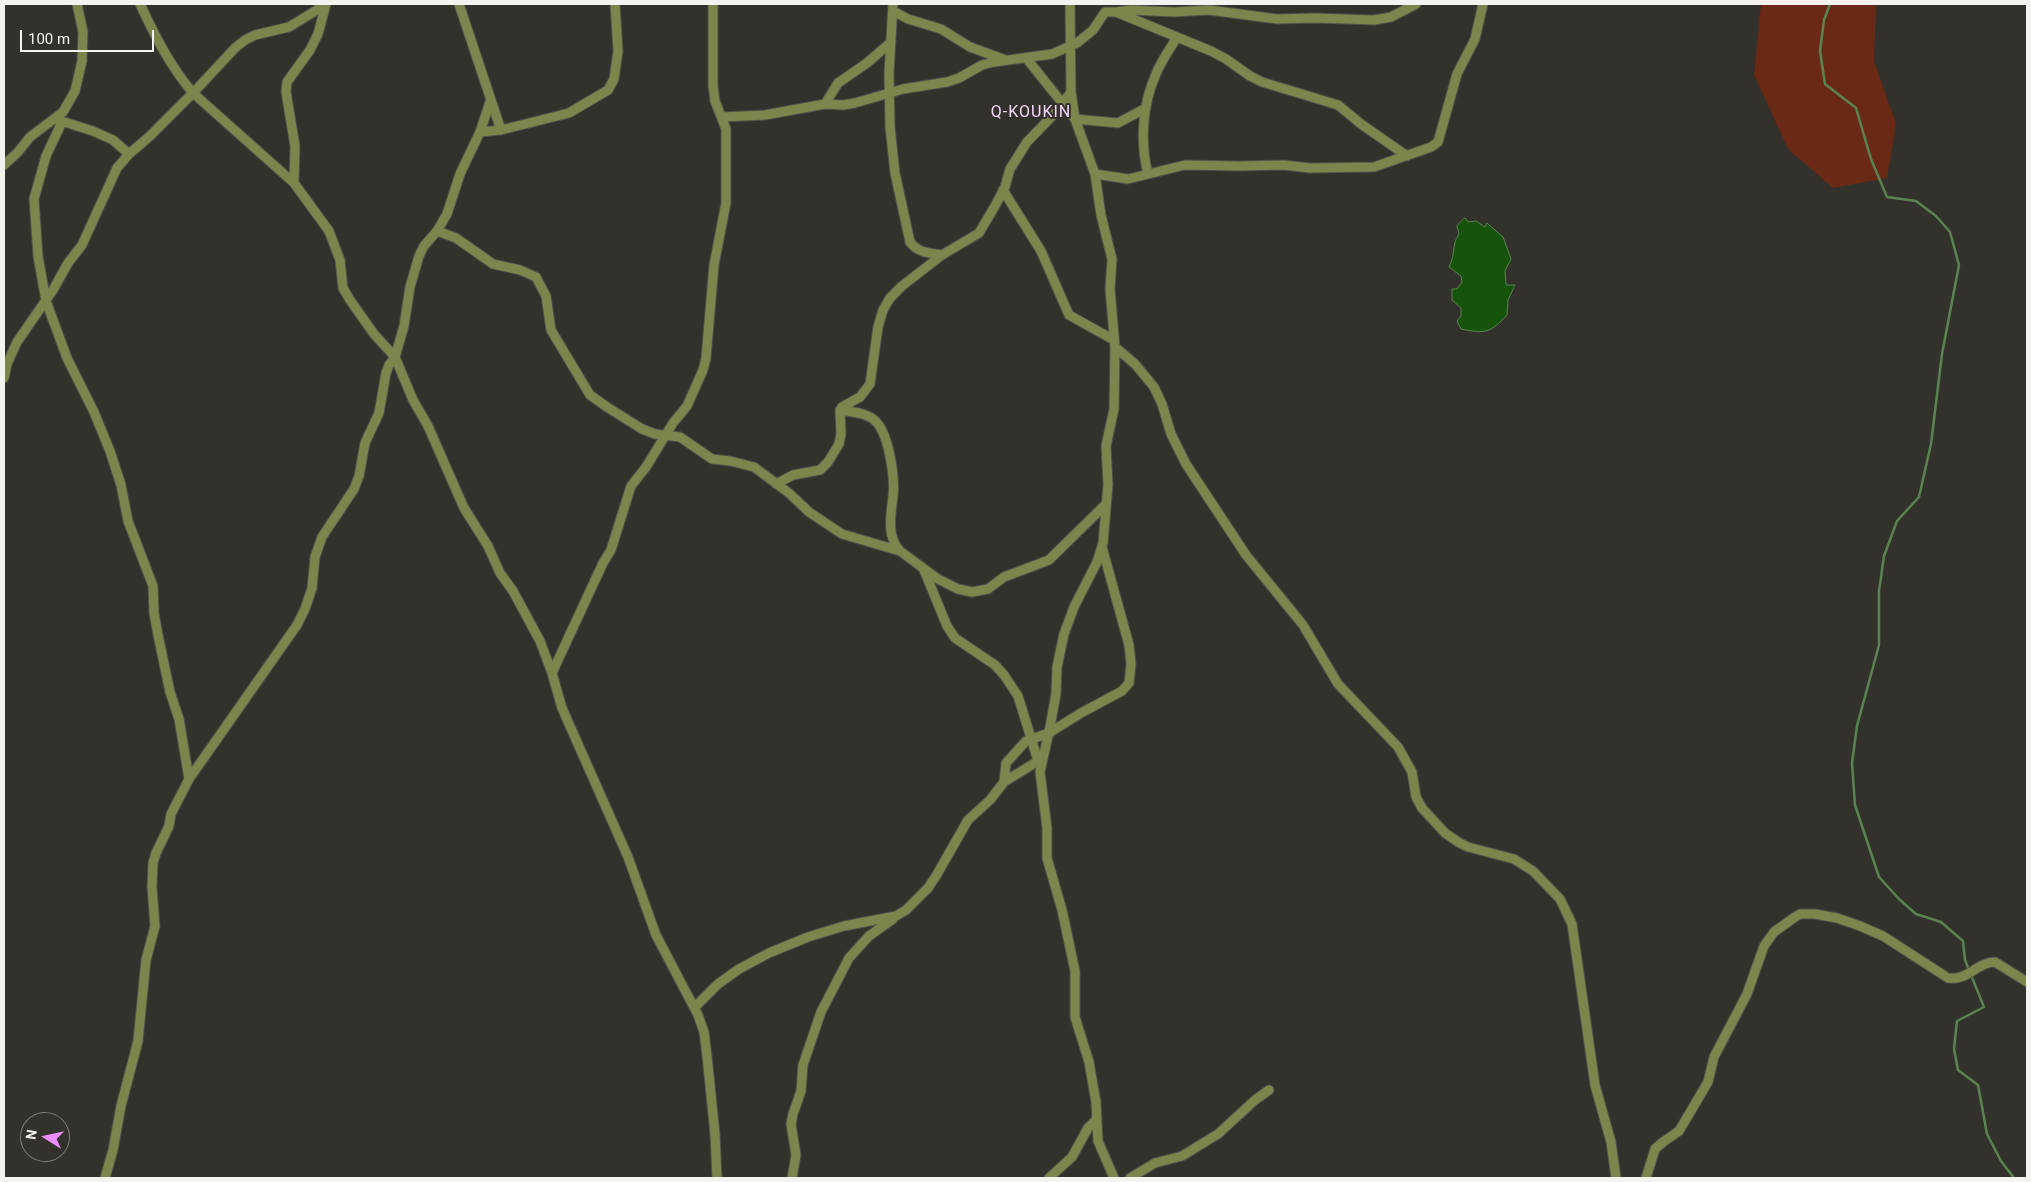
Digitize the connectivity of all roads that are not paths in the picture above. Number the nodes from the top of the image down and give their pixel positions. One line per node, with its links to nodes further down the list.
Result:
1 (77, 4): 26 (street)
2 (140, 4): 18 (street)
3 (325, 4): 18 (street); 34 (street)
4 (459, 4): 20 (street)
5 (615, 4): 27 (street)
6 (713, 4): 24 (street)
7 (1070, 4): 14 (street)
8 (1416, 4): 11 (street)
9 (1482, 4): 30 (street)
10 (893, 7): 13 (street); 15 (street)
11 (1116, 12): 12 (street); 14 (street)
12 (1177, 37): 23 (street); 30 (street)
13 (890, 43): 19 (street); 21 (street)
14 (1071, 47): 16 (street); 17 (street)
15 (1003, 59): 16 (street); 19 (street)
16 (1027, 59): 22 (street)
17 (1071, 92): 22 (street); 25 (street)
18 (193, 93): 29 (street); 34 (street)
19 (890, 93): 21 (street); 37 (street)
20 (490, 102): 27 (street); 28 (street)
21 (825, 104): 24 (street)
22 (1062, 104): 25 (street); 35 (street)
23 (1146, 108): 25 (street); 33 (street)
24 (722, 116): 43 (street)
25 (1075, 119): 32 (street)
26 (59, 121): 29 (street); 31 (street); 38 (street)
27 (500, 130): 28 (street)
28 (480, 132): 36 (street)
29 (129, 154): 38 (street)
30 (1407, 156): 33 (street)
31 (4, 165)
32 (1095, 174): 33 (street); 39 (street)
33 (1148, 174)
34 (294, 183): 40 (street)
35 (1003, 190): 37 (street); 39 (street)
36 (436, 230): 40 (street); 43 (street)
37 (942, 255): 42 (street)
38 (46, 301): 41 (street); 53 (street)
39 (1114, 343): 45 (street); 66 (street)
40 (395, 357): 49 (street); 53 (street)
41 (4, 378)
42 (840, 410): 44 (street); 47 (street)
43 (666, 434): 44 (street); 49 (street)
44 (776, 484): 47 (street)
45 (1106, 504): 46 (street); 48 (street)
46 (1102, 546): 50 (street); 50 (street)
47 (900, 551): 48 (street)
48 (923, 567): 51 (street)
49 (552, 673): 57 (street)
50 (1049, 733): 51 (street); 52 (street)
51 (1031, 738): 52 (street); 54 (street)
52 (1039, 764): 54 (street); 59 (street)
53 (188, 779): 60 (street)
54 (1004, 782): 55 (street)
55 (896, 916): 57 (street); 62 (street)
56 (2027, 982): 67 (street)
57 (695, 1007): 61 (street)
58 (1269, 1090): 65 (street)
59 (1096, 1120): 63 (street); 64 (street)
60 (105, 1178)
61 (717, 1178)
62 (792, 1178)
63 (1050, 1178)
64 (1114, 1178)
65 (1130, 1178)
66 (1616, 1178)
67 (1646, 1178)

